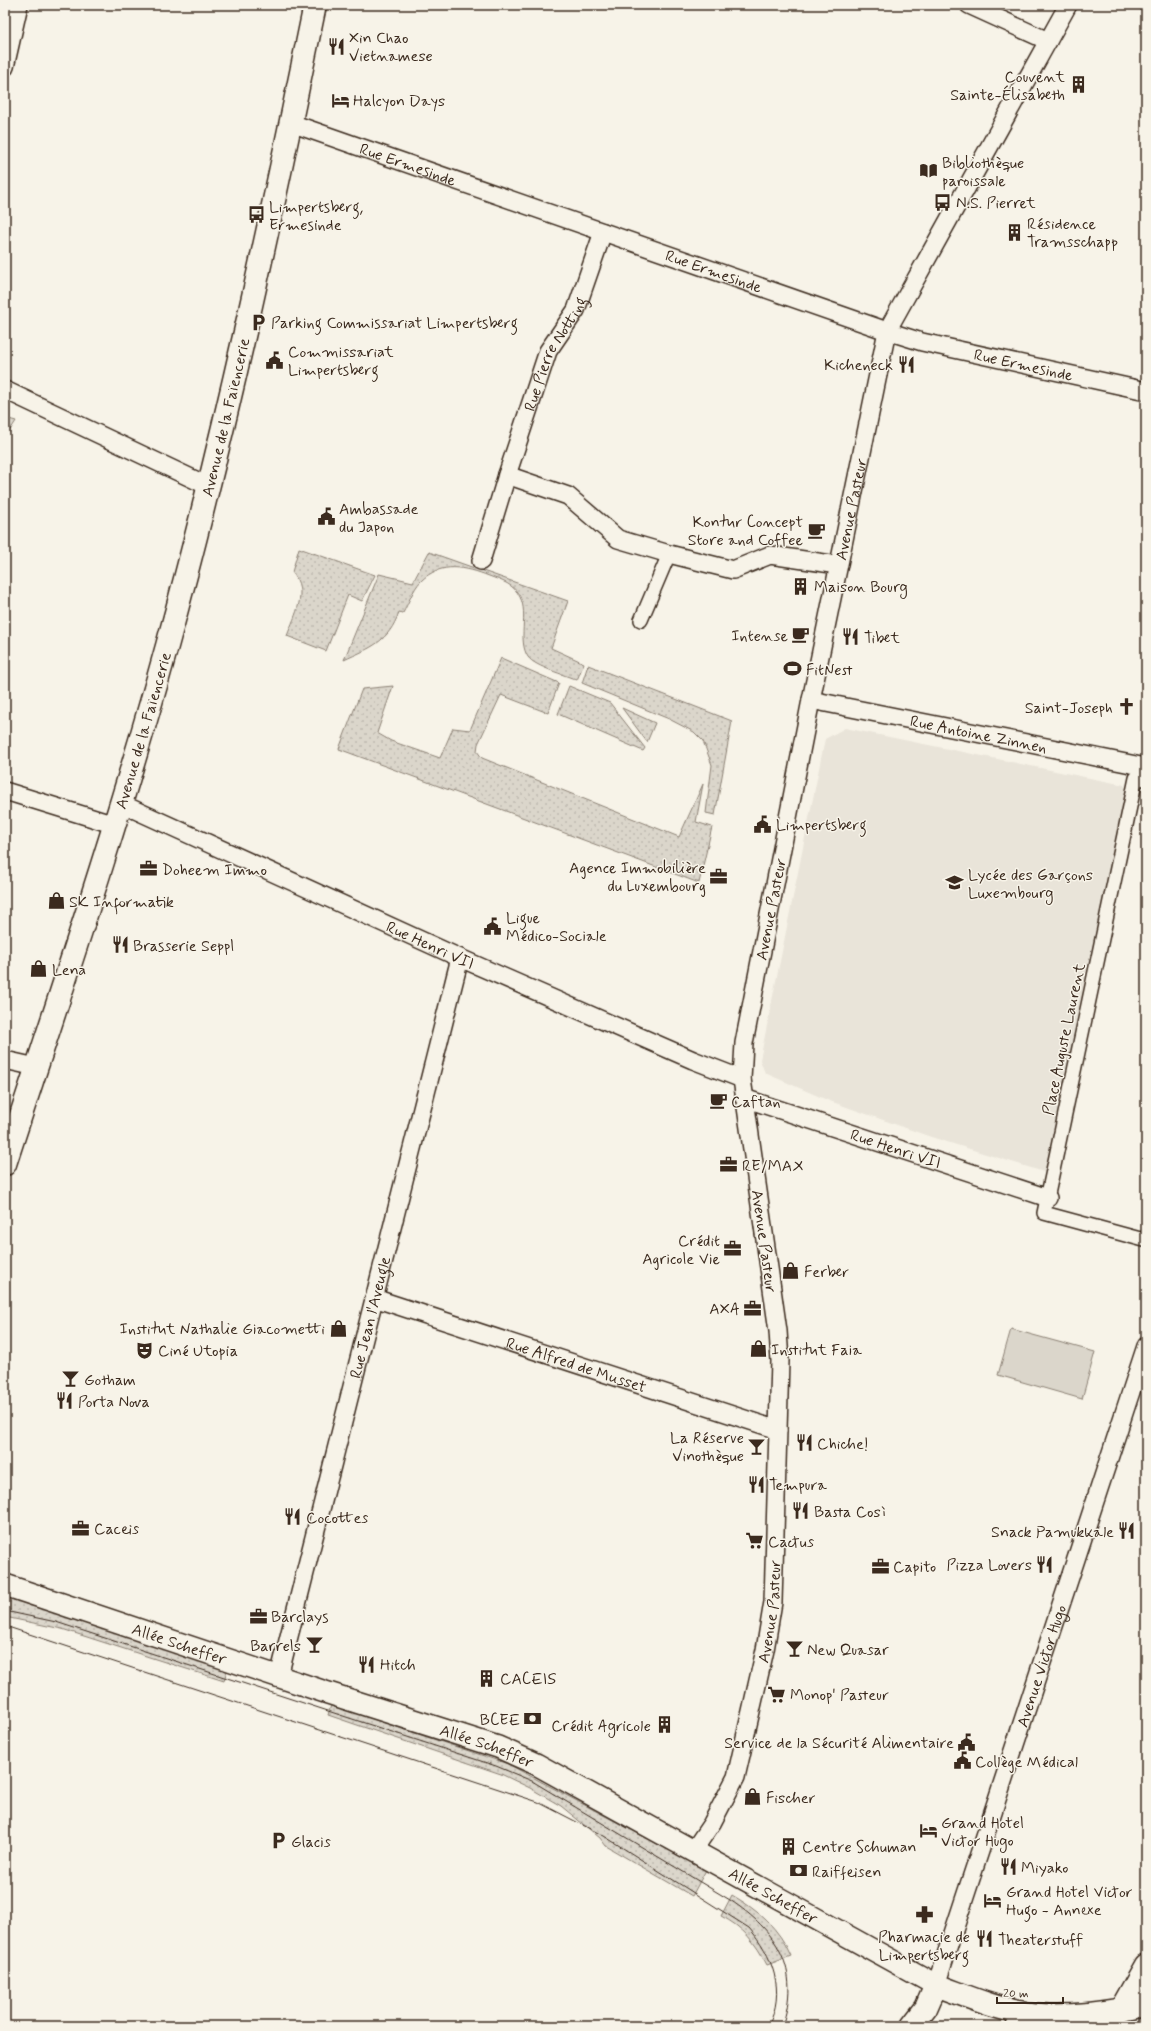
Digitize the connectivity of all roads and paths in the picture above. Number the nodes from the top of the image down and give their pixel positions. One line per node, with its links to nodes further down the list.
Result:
1 (315, 5): 7 (main road, Avenue de la Faïencerie)
2 (969, 5): 5 (street)
3 (1068, 5): 5 (street, Avenue Pasteur)
4 (14, 13): 6 (street)
5 (1048, 41): 9 (street, Avenue Pasteur)
6 (5, 67)
7 (291, 123): 8 (street, Rue Ermesinde); 13 (main road, Avenue de la Faïencerie)
8 (603, 232): 9 (street, Rue Ermesinde); 12 (street, Rue Pierre Notting)
9 (886, 331): 11 (street, Rue Ermesinde); 16 (street, Avenue Pasteur)
10 (5, 390): 13 (street)
11 (1146, 391)
12 (507, 475): 14 (street); 15 (street, Rue Pierre Notting)
13 (208, 486): 22 (main road, Avenue de la Faïencerie)
14 (669, 554): 16 (street); 17 (street)
15 (481, 561)
16 (838, 565): 18 (street, Avenue Pasteur)
17 (641, 620)
18 (811, 700): 19 (street, Rue Antoine Zinnen); 27 (street, Avenue Pasteur)
19 (1146, 767)
20 (1146, 780): 30 (street, Place Auguste Laurent)
21 (5, 791): 23 (street, Avenue de la Faïencerie)
22 (122, 804): 23 (main road, Avenue de la Faïencerie); 24 (street, Rue Henri VII)
23 (115, 824): 26 (main road, Avenue de la Faïencerie)
24 (460, 958): 27 (street, Rue Henri VII); 32 (street, Rue Jean l'Aveugle)
25 (5, 1060): 26 (street)
26 (36, 1067): 29 (main road, Avenue de la Faïencerie)
27 (742, 1079): 28 (street, Avenue Pasteur)
28 (744, 1098): 30 (street, Rue Henri VII); 34 (street, Avenue Pasteur)
29 (5, 1164)
30 (1048, 1198): 31 (street, Place Auguste Laurent)
31 (1146, 1239)
32 (374, 1298): 34 (street, Rue Alfred de Musset); 36 (street, Rue Jean l'Aveugle)
33 (1146, 1346): 39 (street, Avenue Victor Hugo)
34 (778, 1430): 37 (street, Avenue Pasteur)
35 (5, 1585): 36 (street, Allée Scheffer)
36 (279, 1676): 37 (street, Allée Scheffer)
37 (693, 1851): 39 (street, Allée Scheffer)
38 (1146, 1965): 41 (main road)
39 (936, 1985): 42 (main road); 43 (main road)
40 (1146, 2004): 41 (main road)
41 (1120, 2011): 42 (main road)
42 (1020, 2020)
43 (912, 2026)

